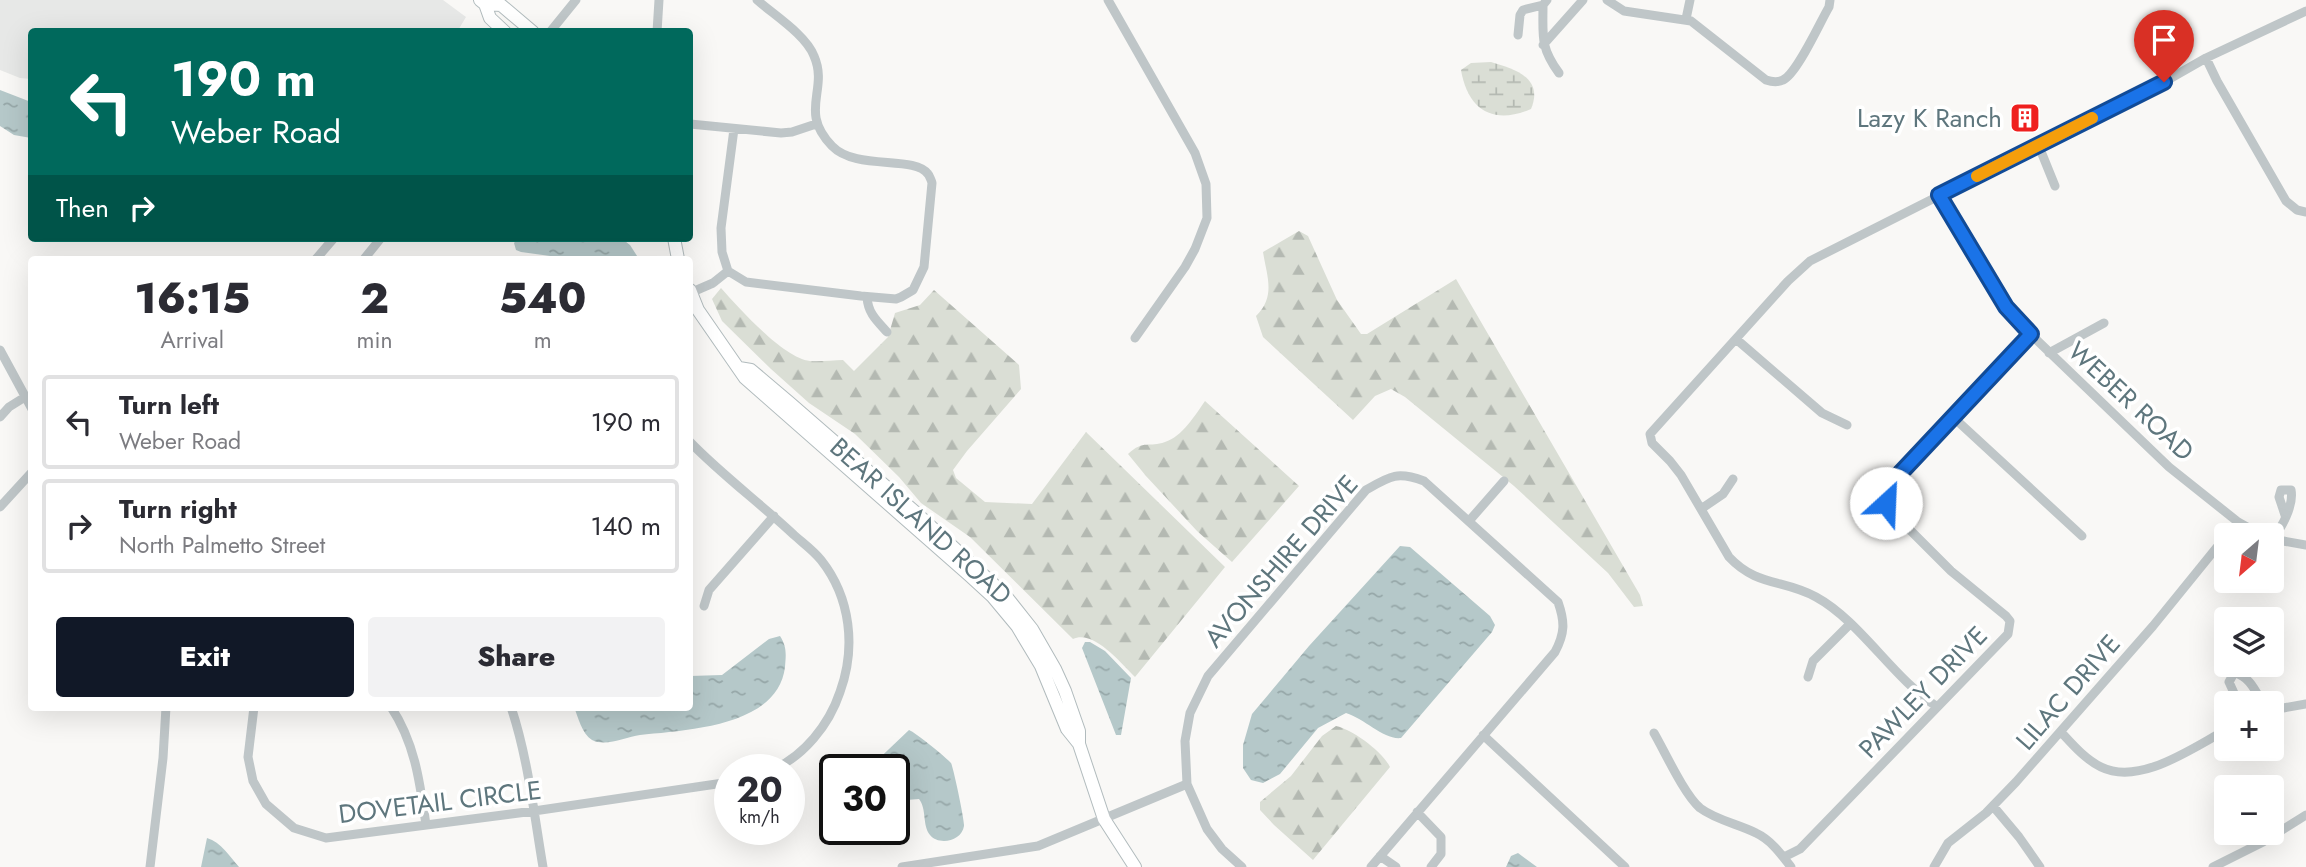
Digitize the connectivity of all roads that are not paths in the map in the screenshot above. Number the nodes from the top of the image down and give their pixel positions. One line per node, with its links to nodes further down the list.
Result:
1 (576, 0): 15 (street)
2 (659, 0): 16 (street)
3 (757, 0): 22 (street)
4 (1108, 0): 39 (street)
5 (1583, 0): 18 (street)
6 (1606, 0): 12 (street)
7 (1690, 0): 12 (street)
8 (1830, 0): 12 (street)
9 (482, 2): 13 (street); 14 (street)
10 (1545, 2): 17 (street); 18 (street)
11 (2306, 11): 19 (street)
12 (1686, 19)
13 (501, 28)
14 (528, 28)
15 (553, 28)
16 (657, 28)
17 (1518, 35)
18 (1543, 44): 20 (street)
19 (2206, 58): 24 (street); 27 (street)
20 (1559, 72)
21 (693, 124): 23 (street)
22 (817, 124): 23 (street); 34 (street)
23 (734, 129): 32 (street)
24 (2038, 144): 25 (street); 26 (street)
25 (2055, 186)
26 (1939, 195): 38 (street, WEBER ROAD); 40 (street)
27 (2306, 212)
28 (331, 242): 30 (street)
29 (378, 242): 31 (street)
30 (319, 256)
31 (366, 256)
32 (728, 271): 33 (street); 34 (street)
33 (693, 291)
34 (867, 297): 37 (street)
35 (693, 299): 86 (street, BEAR ISLAND ROAD)
36 (2104, 323): 42 (street)
37 (887, 332)
38 (2031, 334): 42 (street, WEBER ROAD); 46 (street, PAWLEY DRIVE)
39 (1135, 338)
40 (1736, 339): 47 (street); 53 (street)
41 (0, 350): 43 (street)
42 (2049, 353): 57 (street, WEBER ROAD)
43 (25, 397): 44 (street); 45 (street)
44 (28, 402)
45 (0, 417)
46 (1953, 417): 59 (street); 69 (street, PAWLEY DRIVE)
47 (1847, 425)
48 (693, 448): 55 (street)
49 (28, 476): 52 (street)
50 (1733, 479): 53 (street)
51 (1504, 481): 56 (street)
52 (0, 506)
53 (1701, 509): 64 (street)
54 (2285, 515): 58 (street)
55 (774, 516): 63 (street); 79 (street)
56 (1469, 521): 77 (street, AVONSHIRE DRIVE); 80 (street, AVONSHIRE DRIVE)
57 (2238, 522)
58 (2281, 523)
59 (2082, 536)
60 (2284, 541): 61 (street)
61 (2306, 545)
62 (2214, 551): 75 (street, LILAC DRIVE)
63 (704, 606)
64 (1850, 624): 65 (street); 69 (street)
65 (1808, 677)
66 (2232, 691): 67 (street)
67 (2255, 691)
68 (2306, 704): 70 (street)
69 (1936, 706): 89 (street, PAWLEY DRIVE)
70 (2284, 708)
71 (166, 711): 90 (street)
72 (254, 711): 87 (street, DOVETAIL CIRCLE)
73 (394, 711): 87 (street)
74 (512, 711): 83 (street)
75 (2061, 732): 78 (street); 82 (street, LILAC DRIVE)
76 (1654, 733): 89 (street)
77 (1483, 735): 84 (street, AVONSHIRE DRIVE); 98 (street)
78 (2214, 736)
79 (799, 754)
80 (1187, 783): 86 (street); 94 (street, AVONSHIRE DRIVE)
81 (714, 784): 83 (street, DOVETAIL CIRCLE)
82 (1993, 806): 100 (street, LILAC DRIVE); 101 (street)
83 (534, 811): 87 (street, DOVETAIL CIRCLE); 91 (street)
84 (1418, 812): 88 (street, AVONSHIRE DRIVE); 97 (street)
85 (2306, 815): 102 (street)
86 (1104, 819): 92 (street); 93 (street, BEAR ISLAND ROAD)
87 (426, 825)
88 (1380, 856): 95 (street, AVONSHIRE DRIVE); 96 (street)
89 (1784, 857): 99 (street)
90 (150, 867)
91 (543, 867)
92 (902, 867)
93 (1135, 867)
94 (1242, 867)
95 (1371, 867)
96 (1396, 867)
97 (1431, 867)
98 (1625, 867)
99 (1791, 867)
100 (1934, 867)
101 (2040, 867)
102 (2213, 867)

